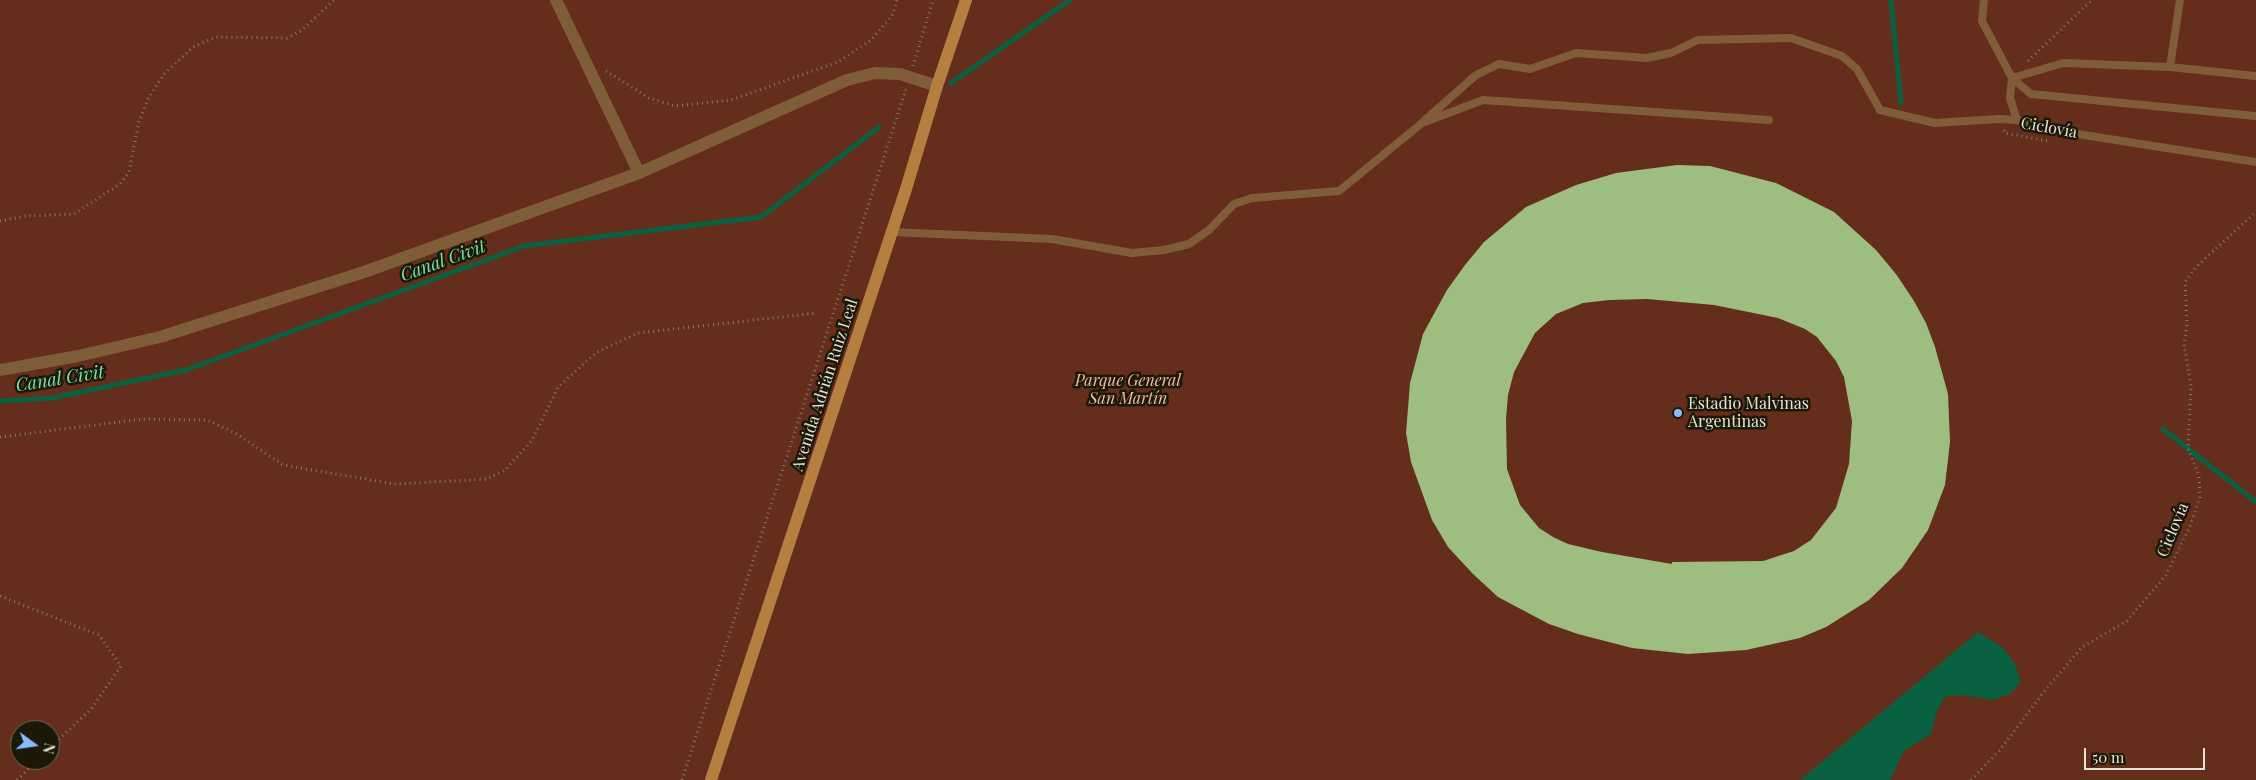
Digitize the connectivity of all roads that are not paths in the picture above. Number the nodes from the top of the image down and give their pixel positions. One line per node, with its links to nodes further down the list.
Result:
1 (556, 0): 14 (street)
2 (966, 0): 8 (street, Avenida Adrián Ruiz Leal)
3 (1984, 0): 7 (lane)
4 (2180, 0): 5 (lane)
5 (2170, 67): 6 (lane); 7 (lane)
6 (2256, 76)
7 (2012, 78): 9 (lane); 11 (lane)
8 (937, 86): 14 (street); 15 (street, Avenida Adrián Ruiz Leal)
9 (2256, 116)
10 (1768, 120): 12 (lane)
11 (2017, 120): 12 (lane); 13 (lane)
12 (1422, 124): 15 (lane)
13 (2256, 162)
14 (640, 173): 16 (street)
15 (892, 232): 17 (street, Avenida Adrián Ruiz Leal)
16 (0, 370)
17 (711, 780)

